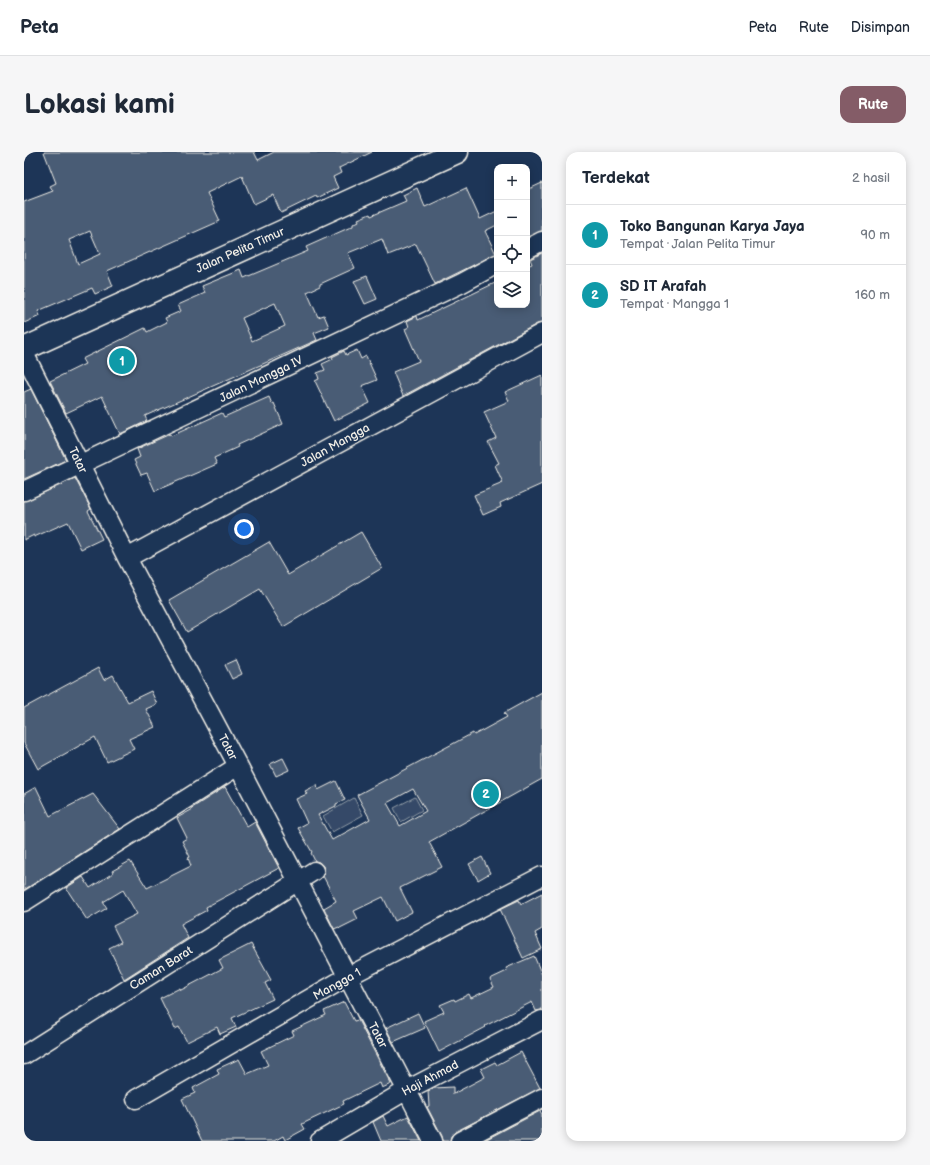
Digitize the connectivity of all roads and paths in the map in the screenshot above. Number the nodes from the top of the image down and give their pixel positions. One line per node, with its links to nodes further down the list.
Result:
1 (457, 152): 6 (street, Jalan Pelita Timur)
2 (542, 241): 3 (street)
3 (530, 247)
4 (494, 266): 8 (street, Jalan Mangga IV)
5 (542, 333): 10 (street, Jalan Mangga)
6 (24, 348)
7 (24, 353): 8 (street, Tatar)
8 (80, 465): 9 (street, Jalan Mangga IV); 10 (street, Tatar)
9 (24, 491)
10 (127, 558): 11 (street, Tatar)
11 (238, 766): 14 (street, Tatar); 15 (street)
12 (314, 871): 14 (street, Caman Barat)
13 (542, 876): 16 (street, Mangga 1)
14 (297, 881): 16 (street, Tatar); 18 (street, Caman Barat)
15 (24, 902)
16 (347, 977): 19 (street, Tatar); 21 (street, Mangga 1)
17 (542, 1020): 19 (street, Haji Ahmad)
18 (24, 1055)
19 (407, 1090): 22 (street, Haji Ahmad); 23 (street, Tatar)
20 (542, 1098): 24 (street)
21 (136, 1099)
22 (320, 1141)
23 (433, 1141)
24 (460, 1141)

